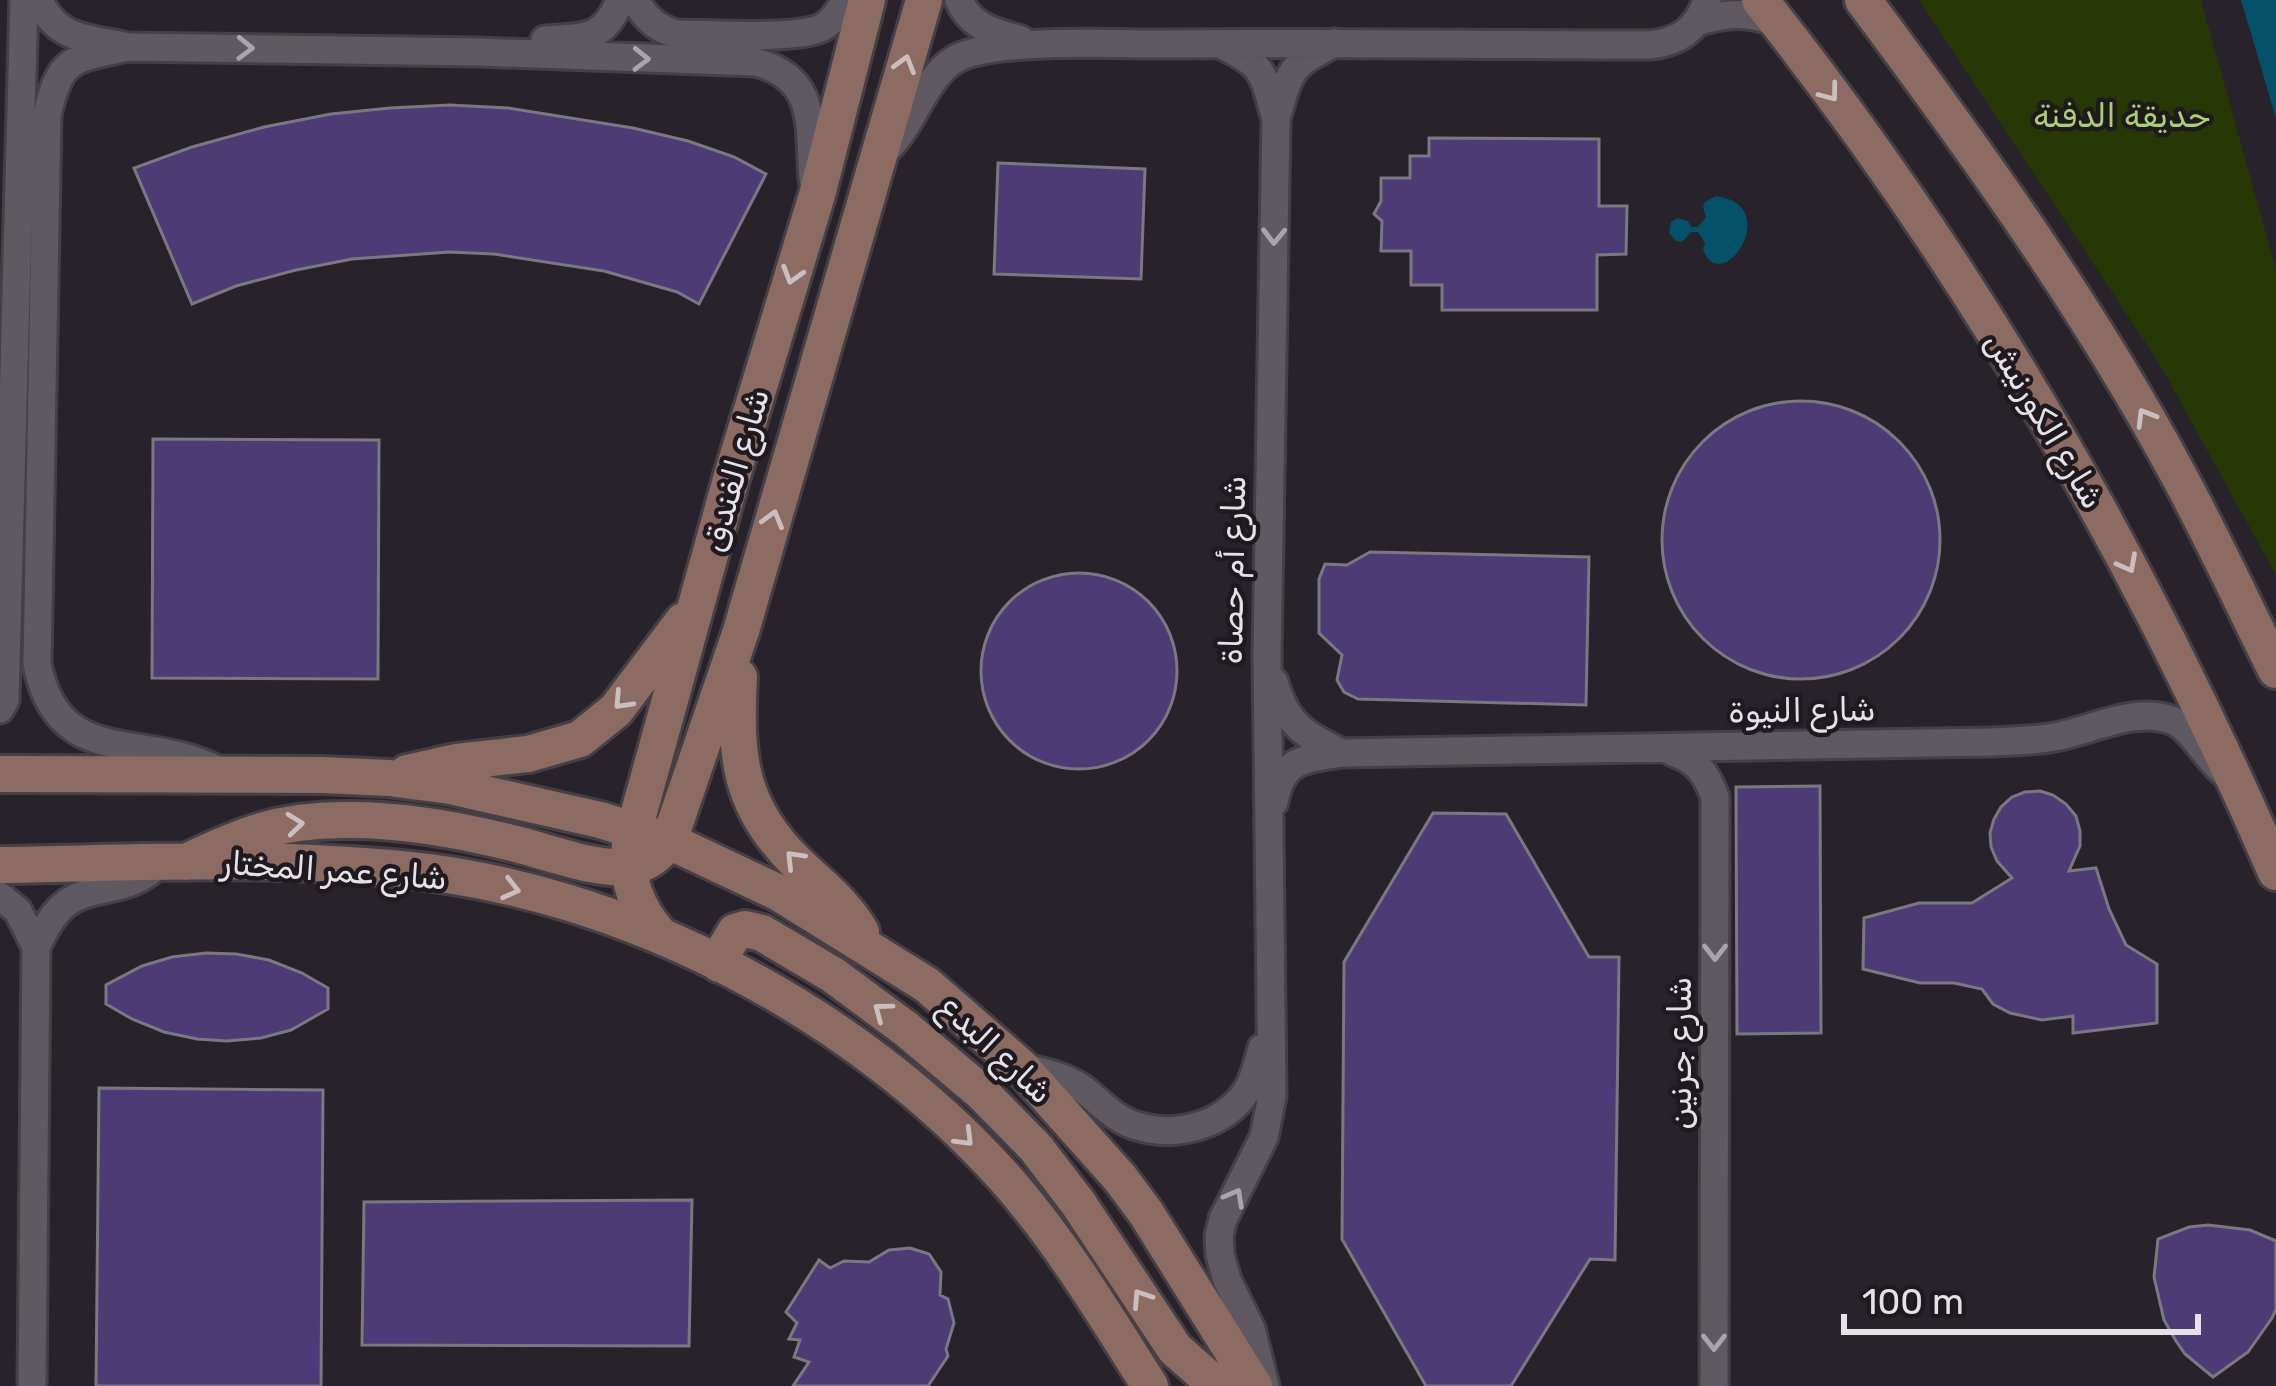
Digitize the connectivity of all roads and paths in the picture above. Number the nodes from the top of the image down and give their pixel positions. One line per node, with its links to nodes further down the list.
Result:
1 (24, 0): 24 (street)
2 (39, 0): 15 (street)
3 (620, 0): 16 (street)
4 (635, 0): 5 (street)
5 (846, 0)
6 (867, 0): 19 (main road, شارع الفندق)
7 (924, 0): 18 (main road, شارع الفندق, one-way to 7)
8 (959, 0): 14 (street)
9 (1863, 1): 23 (main road, one-way to 9)
10 (1702, 11): 11 (street); 13 (street)
11 (1768, 11): 30 (main road, شارع الكورنيش, one-way to 30)
12 (1216, 42): 13 (street); 14 (street); 17 (street, شارع أم حصاة)
13 (1335, 43): 17 (street, شارع أم حصاة)
14 (1036, 45): 18 (street)
15 (128, 46): 16 (street, one-way to 16); 28 (street)
16 (482, 52): 19 (street, one-way to 19)
17 (1276, 119): 22 (street, شارع أم حصاة, one-way to 22)
18 (878, 158): 21 (main road, شارع الفندق, one-way to 18)
19 (817, 195): 20 (main road, شارع الفندق, one-way to 20)
20 (694, 610): 29 (main road, one-way to 29); 31 (main road, شارع الفندق)
21 (741, 631): 33 (main road, شارع الفندق); 41 (main road, one-way to 21)
22 (1267, 655): 26 (street); 32 (street, شارع أم حصاة)
23 (2276, 670)
24 (0, 710)
25 (1663, 749): 26 (street, شارع النيوة); 30 (street, شارع النيوة); 50 (street, شارع جرنين, one-way to 50)
26 (1342, 753): 32 (street, شارع النيوة)
27 (0, 774): 28 (main road)
28 (226, 775): 29 (main road)
29 (389, 778): 31 (main road)
30 (2236, 779): 37 (main road, شارع الكورنيش)
31 (633, 830): 33 (main road, شارع البدع); 36 (main road, شارع الفندق)
32 (1267, 836): 43 (street, شارع أم حصاة)
33 (669, 841): 36 (main road); 41 (main road, شارع البدع)
34 (173, 862): 35 (main road, شارع عمر المختار); 36 (main road, one-way to 36); 39 (main road, شارع عمر المختار, one-way to 39); 40 (street)
35 (0, 865)
36 (628, 867): 39 (main road, شارع الفندق)
37 (2276, 872)
38 (0, 896): 40 (street)
39 (660, 934): 42 (main road)
40 (36, 946): 45 (street)
41 (869, 946): 44 (main road, شارع البدع)
42 (719, 964): 46 (main road, one-way to 46); 47 (main road, one-way to 42)
43 (1270, 1021): 44 (street, شارع أم حصاة); 49 (street, شارع أم حصاة, one-way to 43)
44 (1022, 1067): 48 (main road, شارع البدع)
45 (32, 1386)
46 (1150, 1386)
47 (1217, 1386)
48 (1254, 1386)
49 (1265, 1386)
50 (1714, 1386)

